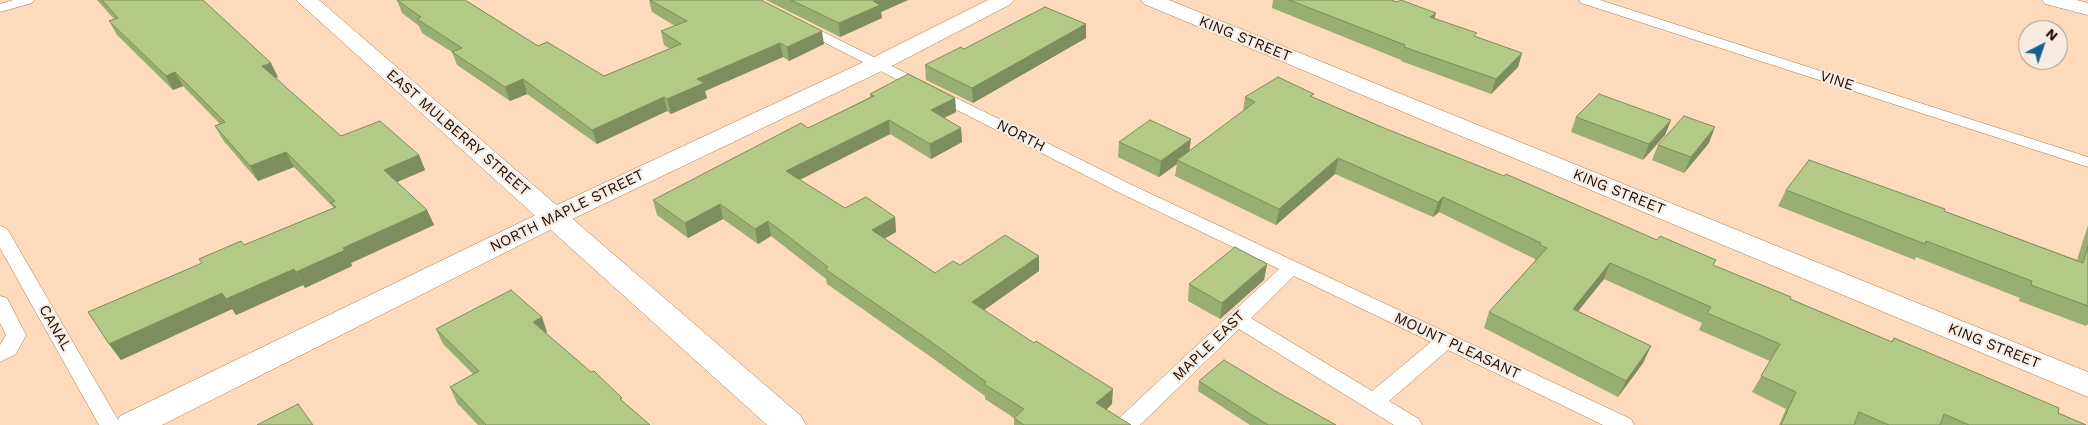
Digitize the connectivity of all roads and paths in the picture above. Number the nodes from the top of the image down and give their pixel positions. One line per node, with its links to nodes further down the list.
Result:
1 (27, 0): 7 (lane)
2 (306, 0): 12 (street, EAST MULBERRY STREET)
3 (1004, 0): 10 (street, NORTH MAPLE STREET)
4 (1151, 0): 19 (street, KING STREET)
5 (1586, 0): 11 (lane, VINE)
6 (2052, 0): 8 (street)
7 (0, 8)
8 (2088, 10)
9 (786, 17): 10 (lane, NORTH)
10 (878, 64): 12 (street, NORTH MAPLE STREET); 14 (lane, NORTH)
11 (2088, 162)
12 (554, 216): 22 (street, NORTH MAPLE STREET); 23 (street, EAST MULBERRY STREET)
13 (0, 232): 21 (lane, CANAL)
14 (1292, 268): 16 (lane, MAPLE EAST); 17 (lane, MOUNT PLEASANT)
15 (0, 303): 18 (lane)
16 (1237, 319): 20 (lane); 24 (lane, MAPLE EAST)
17 (1446, 341): 20 (lane); 26 (lane, MOUNT PLEASANT)
18 (0, 355)
19 (2088, 385)
20 (1374, 402): 25 (lane)
21 (110, 425)
22 (132, 425)
23 (789, 425)
24 (1126, 425)
25 (1411, 425)
26 (1623, 425)

